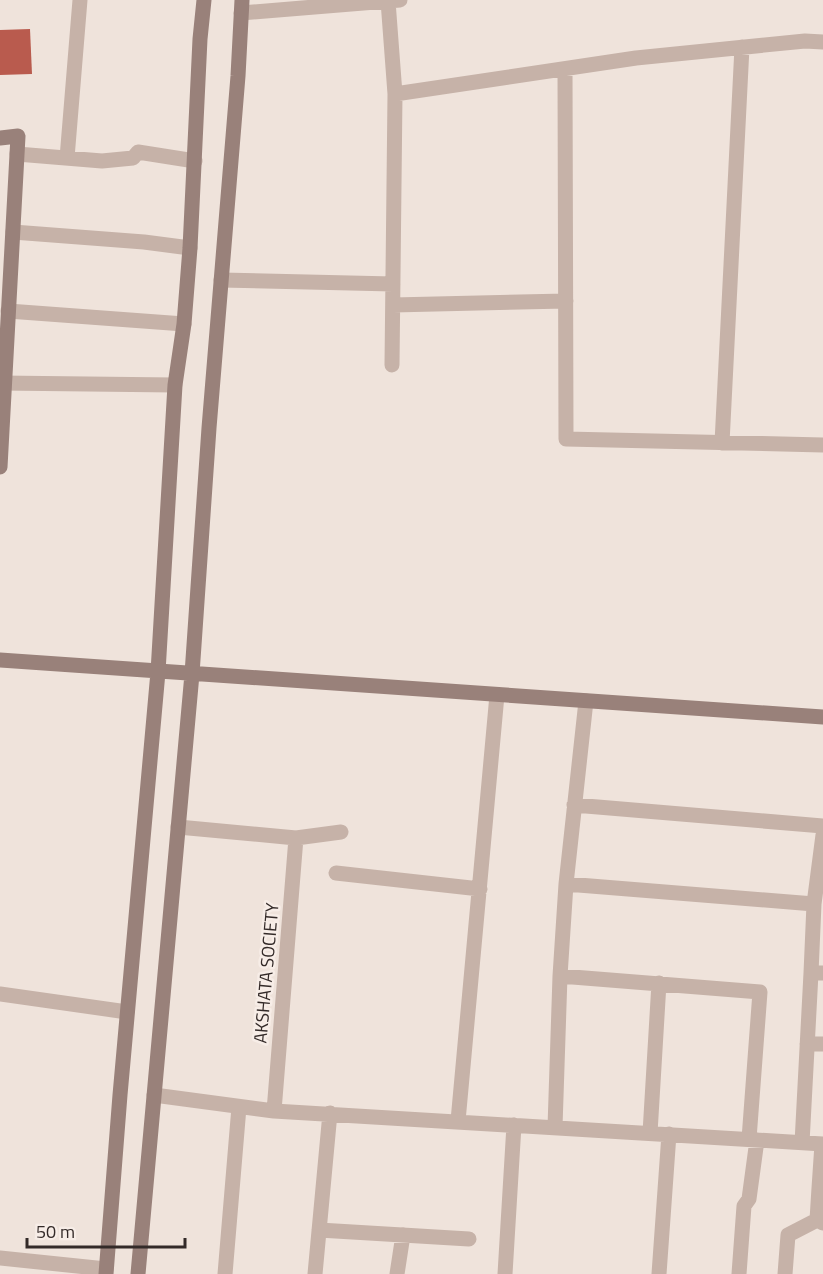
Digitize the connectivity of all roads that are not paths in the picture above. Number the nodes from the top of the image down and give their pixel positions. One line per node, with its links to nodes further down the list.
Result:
1 (80, 0): 11 (street)
2 (204, 0): 12 (street)
3 (394, 1): 4 (street); 8 (street)
4 (241, 7): 15 (street)
5 (823, 42): 6 (street)
6 (742, 47): 7 (street); 25 (street)
7 (565, 69): 8 (street); 18 (street)
8 (394, 93): 16 (street)
9 (0, 138): 10 (street)
10 (17, 154): 11 (street); 13 (street)
11 (67, 159): 12 (street)
12 (195, 161): 14 (street)
13 (13, 232): 14 (street); 17 (street)
14 (190, 249): 21 (street)
15 (221, 280): 16 (street); 30 (street)
16 (393, 284): 19 (street)
17 (5, 288): 20 (street)
18 (566, 301): 19 (street); 25 (street)
19 (393, 306): 22 (street)
20 (9, 311): 21 (street); 23 (street)
21 (184, 324): 24 (street)
22 (392, 365)
23 (2, 383): 24 (street); 27 (street)
24 (175, 385): 29 (street)
25 (722, 443): 26 (street)
26 (823, 446)
27 (0, 459)
28 (0, 660): 29 (street)
29 (158, 672): 30 (street); 48 (street)
30 (192, 674): 31 (street); 36 (street)
31 (497, 695): 32 (street); 42 (street)
32 (586, 701): 33 (street); 34 (street)
33 (823, 717)
34 (574, 805): 35 (street); 41 (street)
35 (823, 826)
36 (178, 827): 38 (street); 51 (street)
37 (340, 832): 38 (street)
38 (296, 838): 53 (street, AKSHATA SOCIETY)
39 (823, 843): 43 (street)
40 (336, 873): 42 (street)
41 (566, 884): 43 (street); 45 (street)
42 (480, 889): 55 (street)
43 (817, 896): 44 (street)
44 (817, 973): 49 (street)
45 (560, 976): 46 (street); 57 (street)
46 (659, 983): 58 (street); 60 (street)
47 (0, 994): 48 (street)
48 (127, 1012): 69 (street)
49 (807, 1044): 50 (street); 61 (street)
50 (823, 1044)
51 (154, 1095): 52 (street); 70 (street)
52 (239, 1107): 53 (street); 71 (street)
53 (274, 1111): 54 (street)
54 (330, 1113): 55 (street); 65 (street)
55 (458, 1121): 56 (street)
56 (514, 1125): 57 (street); 74 (street)
57 (555, 1127): 58 (street)
58 (650, 1133): 59 (street)
59 (669, 1134): 60 (street); 75 (street)
60 (753, 1140): 61 (street); 76 (street)
61 (802, 1143): 62 (street)
62 (823, 1144): 63 (street)
63 (821, 1188): 64 (street)
64 (820, 1222): 77 (street)
65 (319, 1230): 66 (street); 72 (street)
66 (403, 1235): 67 (street); 73 (street)
67 (469, 1239)
68 (0, 1258): 69 (street)
69 (106, 1271)
70 (138, 1274)
71 (225, 1274)
72 (315, 1274)
73 (397, 1274)
74 (505, 1274)
75 (659, 1274)
76 (739, 1274)
77 (785, 1274)

